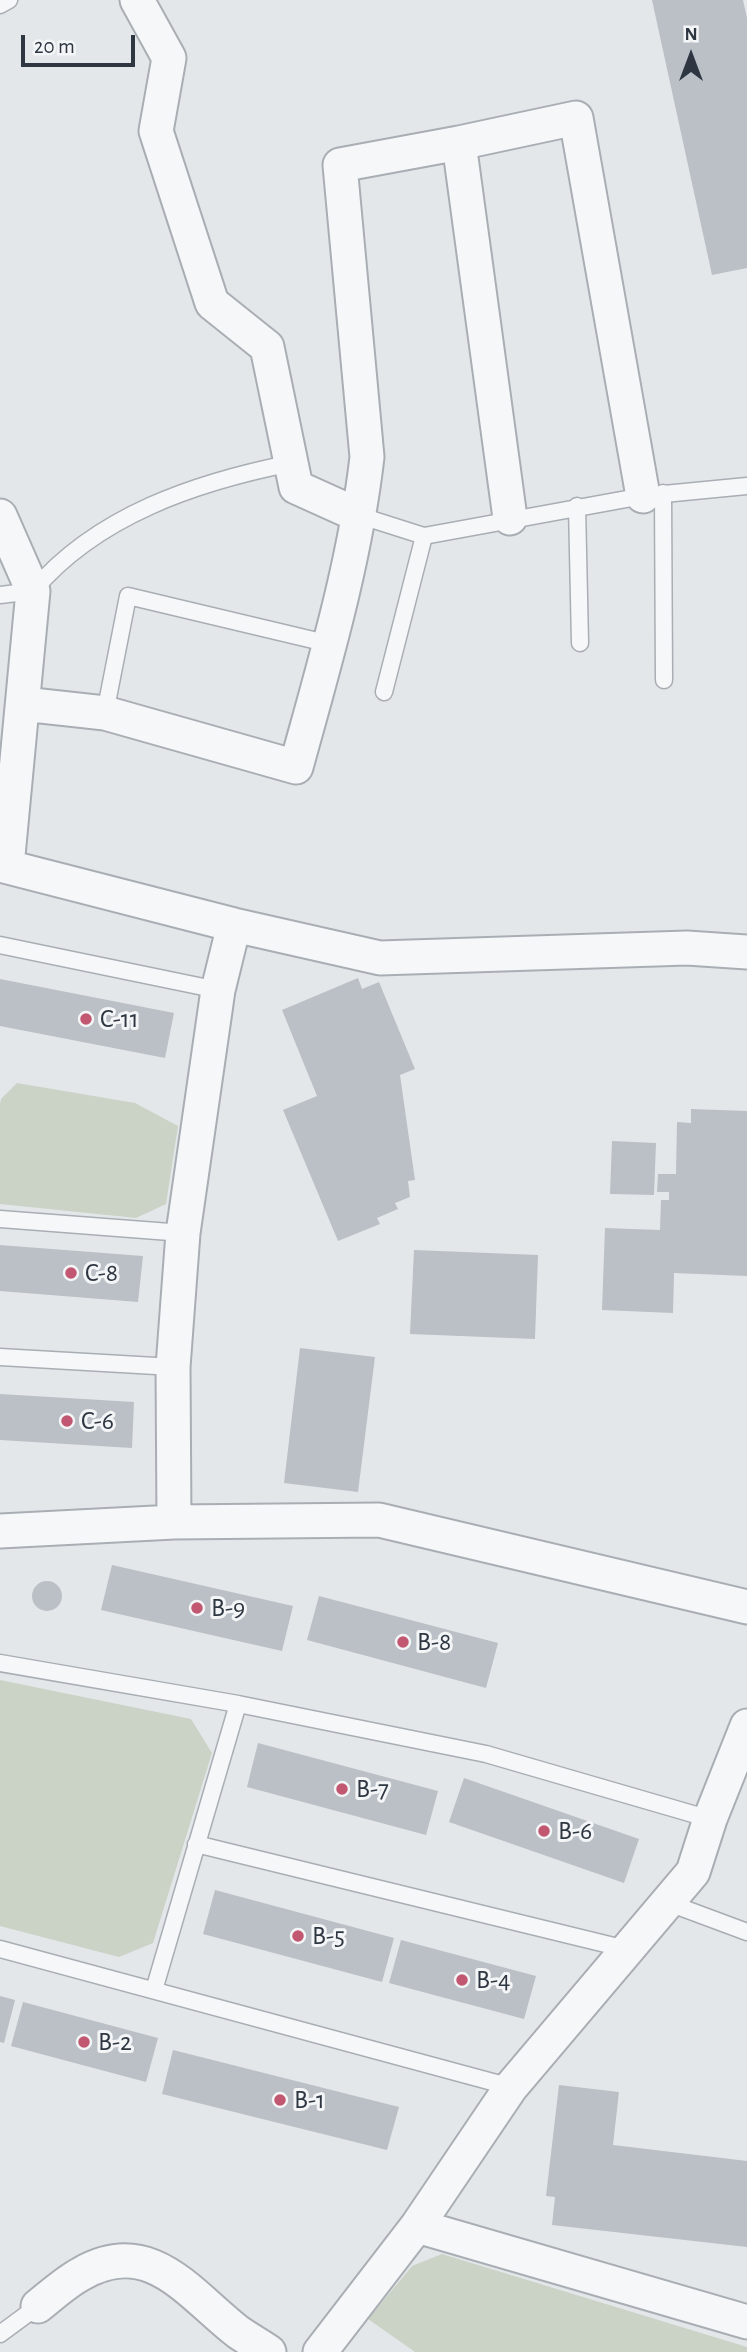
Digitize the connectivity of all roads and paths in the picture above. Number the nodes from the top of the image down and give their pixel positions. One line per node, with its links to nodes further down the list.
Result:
1 (9, 0): 3 (lane)
2 (138, 0): 5 (street)
3 (0, 5)
4 (459, 144): 7 (street); 9 (street); 11 (street)
5 (292, 463): 9 (street); 13 (lane)
6 (747, 486): 7 (lane)
7 (653, 494): 8 (lane); 17 (lane)
8 (578, 506): 11 (lane); 15 (lane)
9 (358, 515): 12 (lane); 16 (street)
10 (0, 516): 13 (street)
11 (510, 518): 12 (lane)
12 (424, 536): 18 (lane)
13 (33, 591): 14 (lane); 19 (street)
14 (0, 595)
15 (579, 643)
16 (330, 644): 20 (street); 20 (lane)
17 (664, 680)
18 (384, 692)
19 (23, 704): 20 (street); 21 (street)
20 (105, 713)
21 (4, 866): 22 (street)
22 (234, 925): 24 (street); 25 (street)
23 (0, 945): 25 (lane)
24 (747, 952)
25 (218, 990): 27 (street)
26 (0, 1219): 27 (lane)
27 (183, 1233): 29 (street)
28 (0, 1357): 29 (lane)
29 (173, 1367): 30 (street)
30 (174, 1521): 31 (street); 32 (street)
31 (0, 1531)
32 (747, 1607)
33 (0, 1662): 34 (lane)
34 (238, 1704): 36 (lane); 37 (lane)
35 (747, 1726): 36 (street)
36 (710, 1819): 38 (street)
37 (196, 1844): 40 (lane); 42 (lane)
38 (670, 1903): 39 (lane); 40 (street)
39 (747, 1932)
40 (625, 1948): 43 (street)
41 (0, 1949): 42 (lane)
42 (154, 1990): 43 (lane)
43 (511, 2087): 44 (street)
44 (417, 2226): 46 (street); 49 (street)
45 (38, 2306): 47 (lane); 48 (street)
46 (747, 2322)
47 (0, 2334)
48 (270, 2352)
49 (320, 2352)

